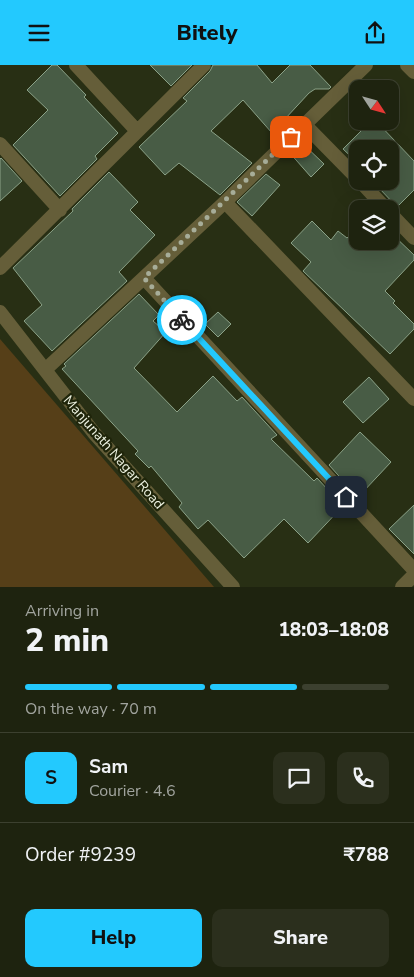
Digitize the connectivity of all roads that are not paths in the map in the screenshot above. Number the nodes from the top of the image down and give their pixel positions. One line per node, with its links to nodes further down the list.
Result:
1 (76, 65): 7 (street)
2 (204, 65): 7 (street)
3 (366, 65): 6 (street)
4 (407, 65): 5 (street)
5 (414, 72)
6 (304, 124): 9 (street); 12 (street)
7 (137, 131): 13 (street)
8 (0, 144): 13 (street)
9 (349, 170)
10 (368, 190): 11 (street)
11 (378, 200)
12 (225, 202): 17 (street); 20 (street)
13 (60, 210): 16 (street)
14 (399, 222): 15 (street)
15 (414, 238)
16 (0, 268)
17 (144, 278): 19 (street); 21 (street)
18 (0, 313): 19 (street, Manjunath Nagar Road)
19 (45, 370): 23 (street, Manjunath Nagar Road)
20 (414, 399)
21 (414, 570)
22 (414, 575): 24 (street)
23 (232, 587)
24 (402, 587)

